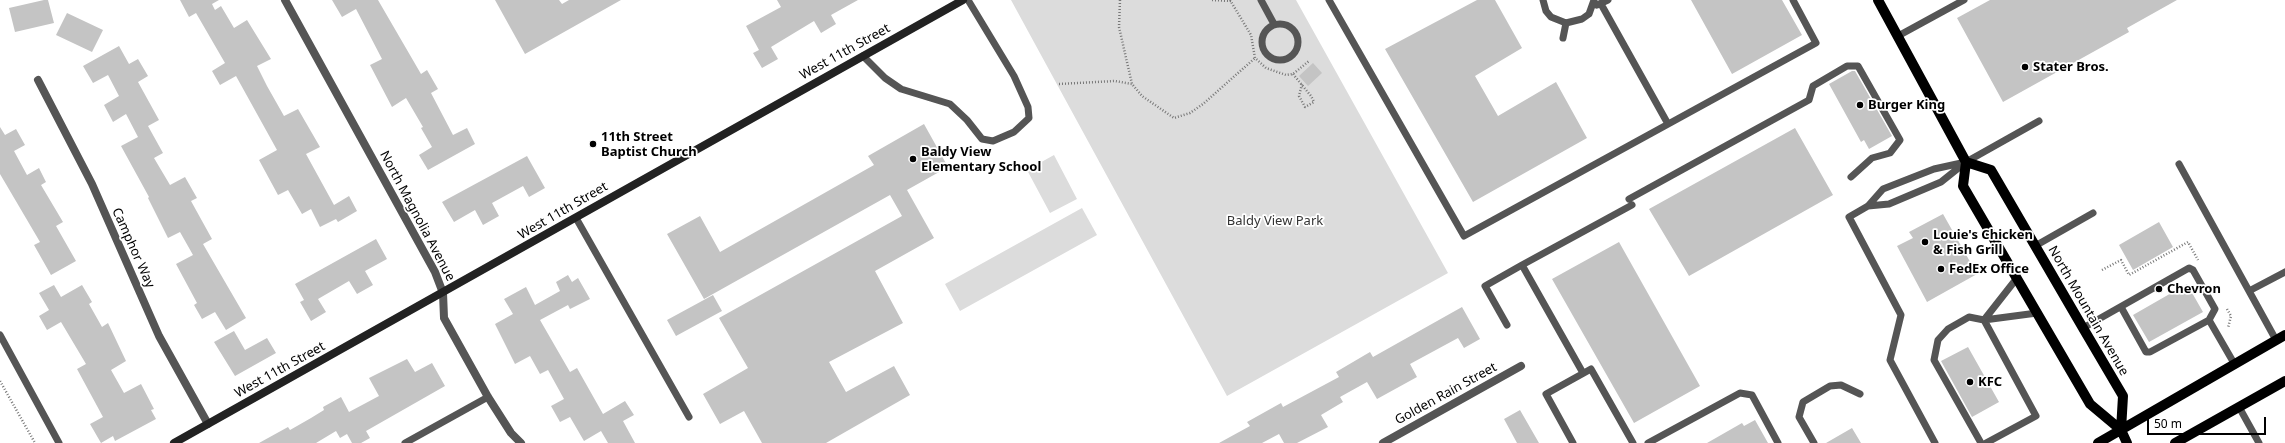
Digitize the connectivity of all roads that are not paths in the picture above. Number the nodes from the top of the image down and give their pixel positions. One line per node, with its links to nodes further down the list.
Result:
1 (285, 0): 31 (street, North Magnolia Avenue)
2 (963, 0): 16 (street, West 11th Street)
3 (968, 0): 16 (lane)
4 (1261, 0): 13 (lane)
5 (1329, 0): 19 (lane)
6 (1543, 0): 12 (lane)
7 (1793, 0): 19 (lane)
8 (1964, 0): 14 (lane)
9 (1881, 1): 14 (main road)
10 (1605, 2): 11 (lane); 19 (lane)
11 (1593, 3): 12 (lane)
12 (1566, 23): 15 (lane)
13 (1274, 24): 13 (lane)
14 (1898, 36): 20 (main road)
15 (1563, 38)
16 (863, 56): 25 (street, West 11th Street)
17 (38, 80): 48 (street, Camphor Way)
18 (2039, 121): 20 (lane)
19 (1668, 124)
20 (1966, 162): 23 (lane); 23 (lane); 26 (main road, North Mountain Avenue); 29 (main road)
21 (2179, 164): 30 (lane)
22 (1851, 177): 27 (lane)
23 (1868, 206): 60 (lane)
24 (2093, 213): 26 (lane)
25 (576, 218): 31 (street, West 11th Street); 47 (lane)
26 (2035, 246): 37 (main road, North Mountain Avenue)
27 (1522, 265): 36 (lane); 42 (lane)
28 (2285, 272): 30 (lane)
29 (2017, 278): 33 (main road); 34 (lane)
30 (2249, 291): 39 (lane)
31 (443, 293): 45 (street, North Magnolia Avenue); 48 (street, West 11th Street)
32 (2121, 307): 35 (lane); 35 (lane); 37 (lane)
33 (2038, 313): 34 (lane); 49 (main road)
34 (1984, 320): 61 (lane); 62 (lane)
35 (2209, 320): 40 (lane)
36 (1507, 325)
37 (2083, 328): 49 (main road, North Mountain Avenue)
38 (0, 336): 50 (lane)
39 (2281, 337): 40 (main road)
40 (2235, 365): 49 (main road)
41 (1521, 366): 54 (street, Golden Rain Street)
42 (1583, 373): 55 (lane); 56 (lane)
43 (2285, 381): 46 (main road)
44 (1860, 394): 59 (lane)
45 (488, 397): 52 (lane); 53 (street, North Magnolia Avenue)
46 (2239, 407): 65 (main road); 66 (lane)
47 (689, 417)
48 (208, 424): 51 (street, West 11th Street)
49 (2120, 430): 63 (main road); 64 (main road)
50 (59, 443)
51 (174, 443)
52 (405, 443)
53 (521, 443)
54 (1383, 443)
55 (1573, 443)
56 (1633, 443)
57 (1648, 443): 58 (lane)
58 (1778, 443)
59 (1814, 443)
60 (1935, 443)
61 (1981, 443)
62 (1986, 443)
63 (2098, 443)
64 (2127, 443)
65 (2175, 443)
66 (2259, 443)

